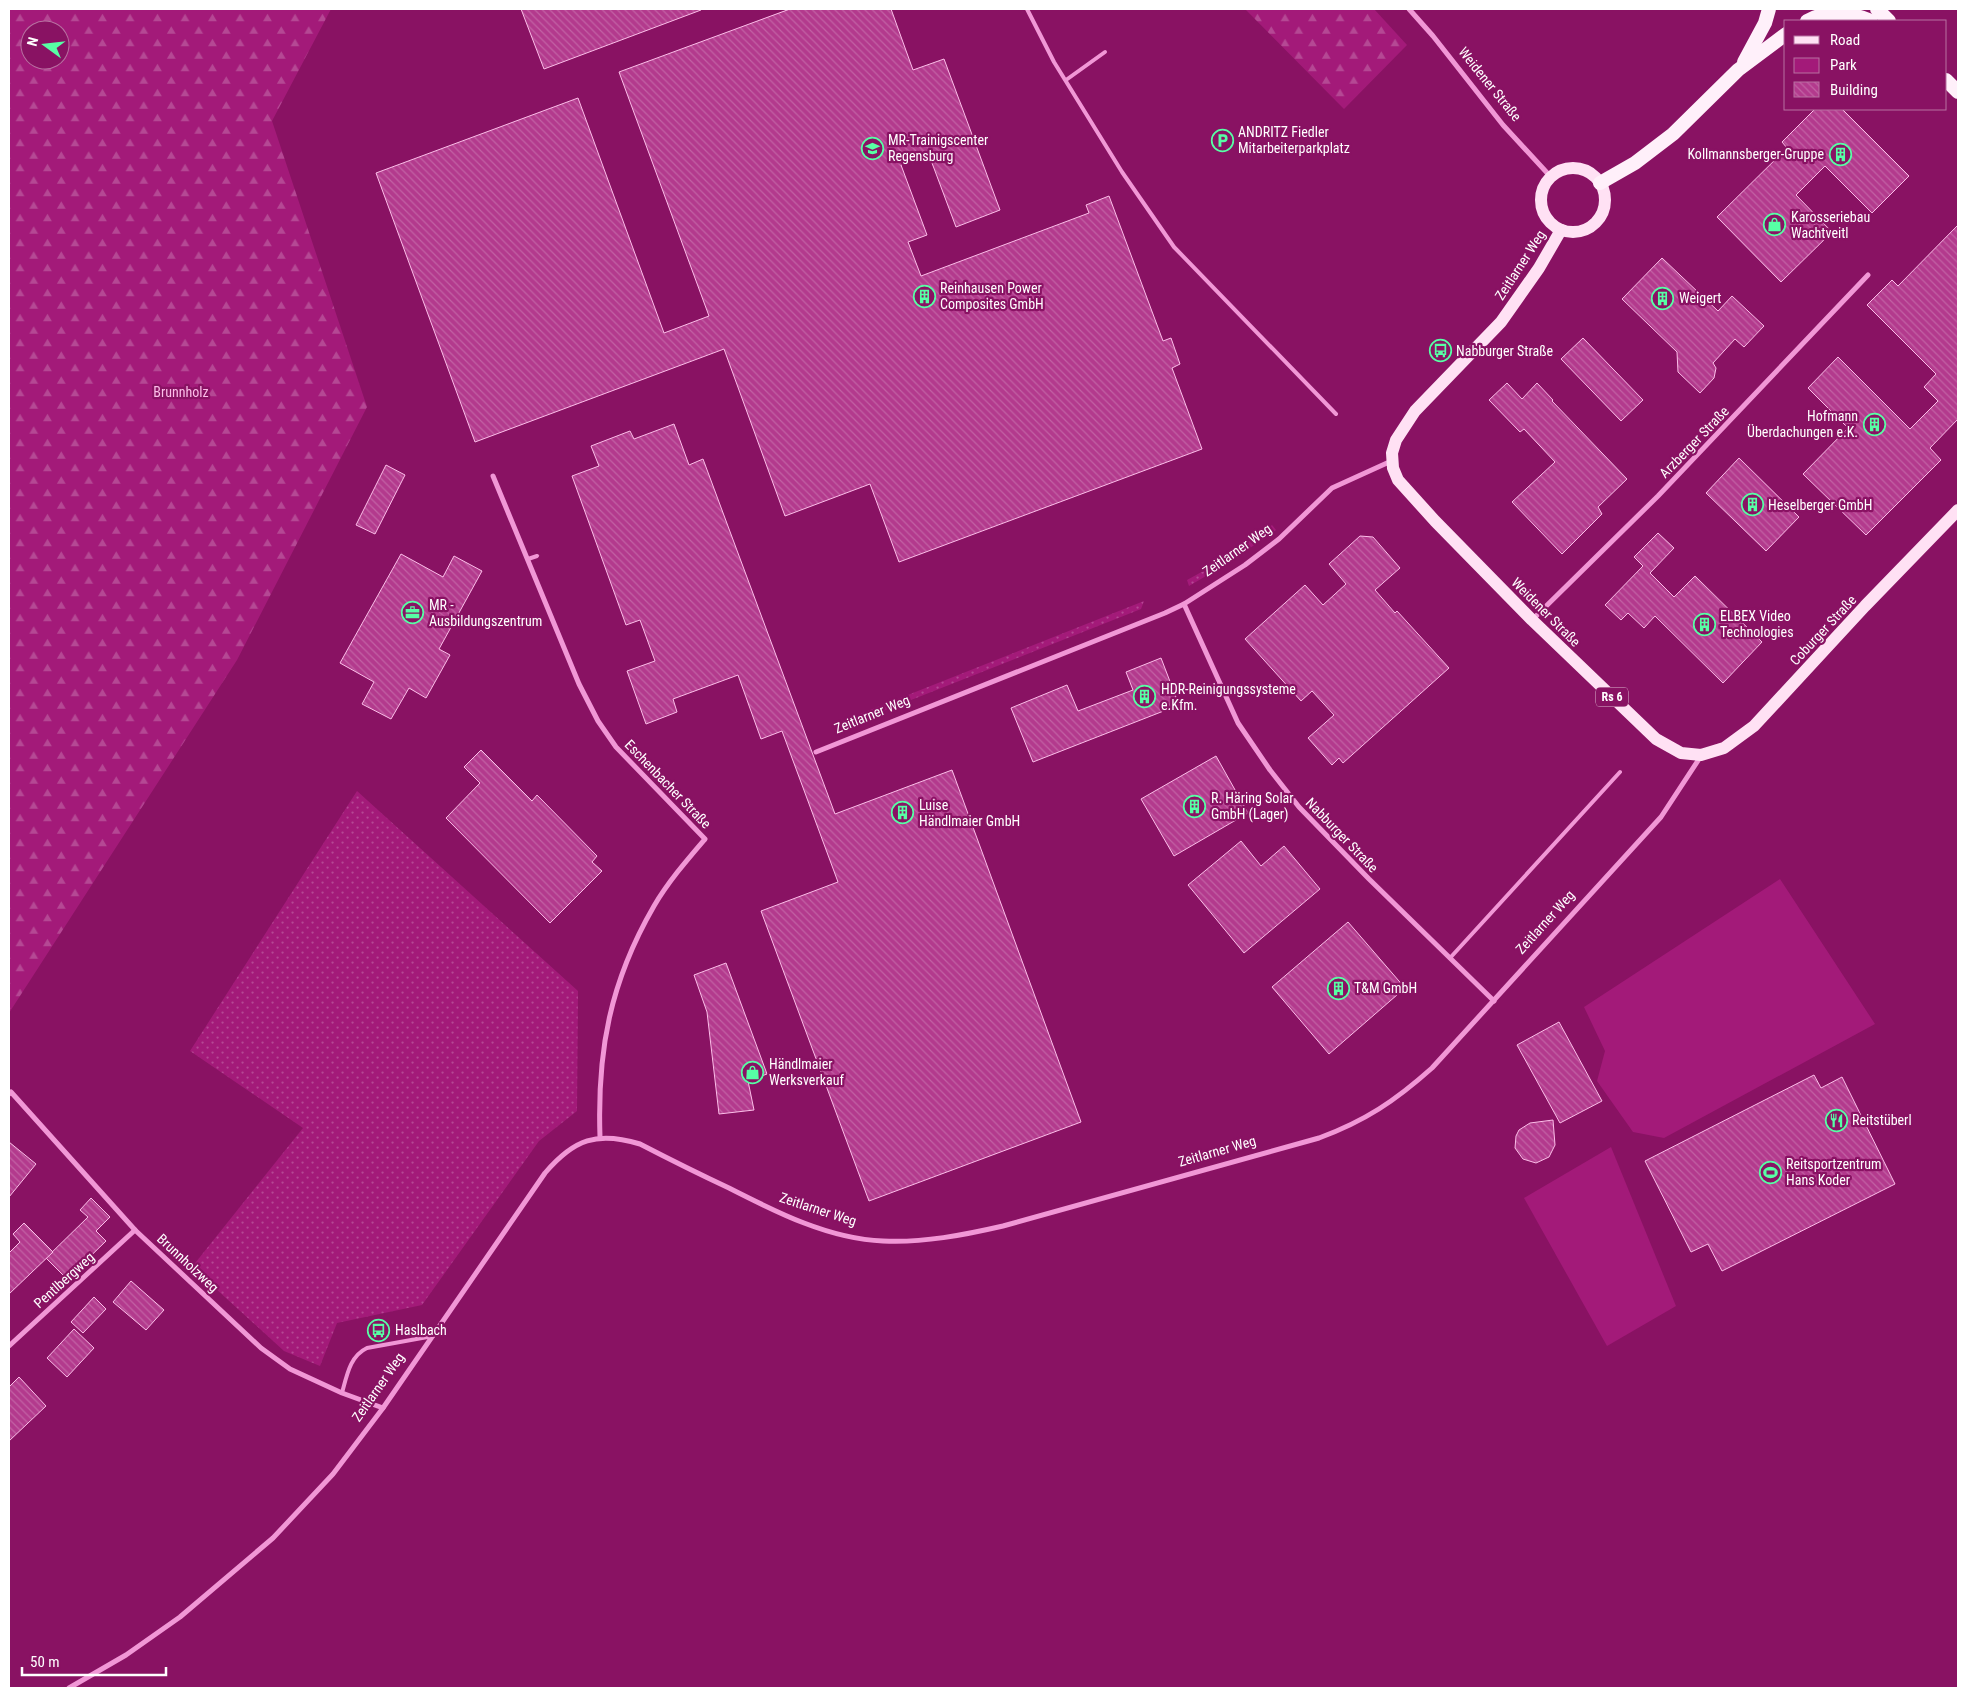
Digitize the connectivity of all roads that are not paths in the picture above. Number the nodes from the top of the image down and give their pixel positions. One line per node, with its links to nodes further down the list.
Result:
1 (1027, 9): 11 (lane)
2 (1409, 9): 14 (street, Weidener Straße)
3 (1769, 9): 10 (highway)
4 (1877, 9): 7 (highway)
5 (1810, 20): 6 (highway)
6 (1868, 20)
7 (1888, 20)
8 (1784, 36): 10 (highway)
9 (1105, 52): 11 (lane)
10 (1738, 70): 15 (highway)
11 (1066, 80): 18 (lane)
12 (1947, 81): 13 (highway)
13 (1958, 92)
14 (1550, 176): 15 (main road); 16 (main road)
15 (1600, 182): 16 (main road)
16 (1561, 230): 19 (main road, Zeitlarner Weg)
17 (1868, 275): 25 (street, Arzberger Straße)
18 (1336, 414)
19 (1393, 463): 24 (street, Zeitlarner Weg); 25 (main road, Weidener Straße / Rs 6)
20 (494, 476): 23 (street, Eschenbacher Straße)
21 (1958, 510): 27 (main road, Coburger Straße)
22 (537, 556): 23 (lane)
23 (528, 559): 32 (street, Eschenbacher Straße)
24 (1184, 604): 26 (street, Zeitlarner Weg); 29 (street, Nabburger Straße)
25 (1532, 620): 27 (main road, Weidener Straße / Rs 6)
26 (816, 752)
27 (1701, 756): 30 (street, Zeitlarner Weg)
28 (1620, 772): 29 (lane)
29 (1450, 958): 30 (street, Nabburger Straße)
30 (1494, 1001): 32 (street, Zeitlarner Weg)
31 (10, 1093): 33 (street, Brunnholzweg)
32 (600, 1137): 34 (street, Zeitlarner Weg)
33 (135, 1230): 35 (street, Pentlbergweg); 36 (street, Brunnholzweg)
34 (433, 1336): 36 (lane); 37 (street, Zeitlarner Weg)
35 (9, 1346)
36 (342, 1393): 37 (street, Brunnholzweg)
37 (383, 1408): 38 (street, Zeitlarner Weg)
38 (69, 1688)

